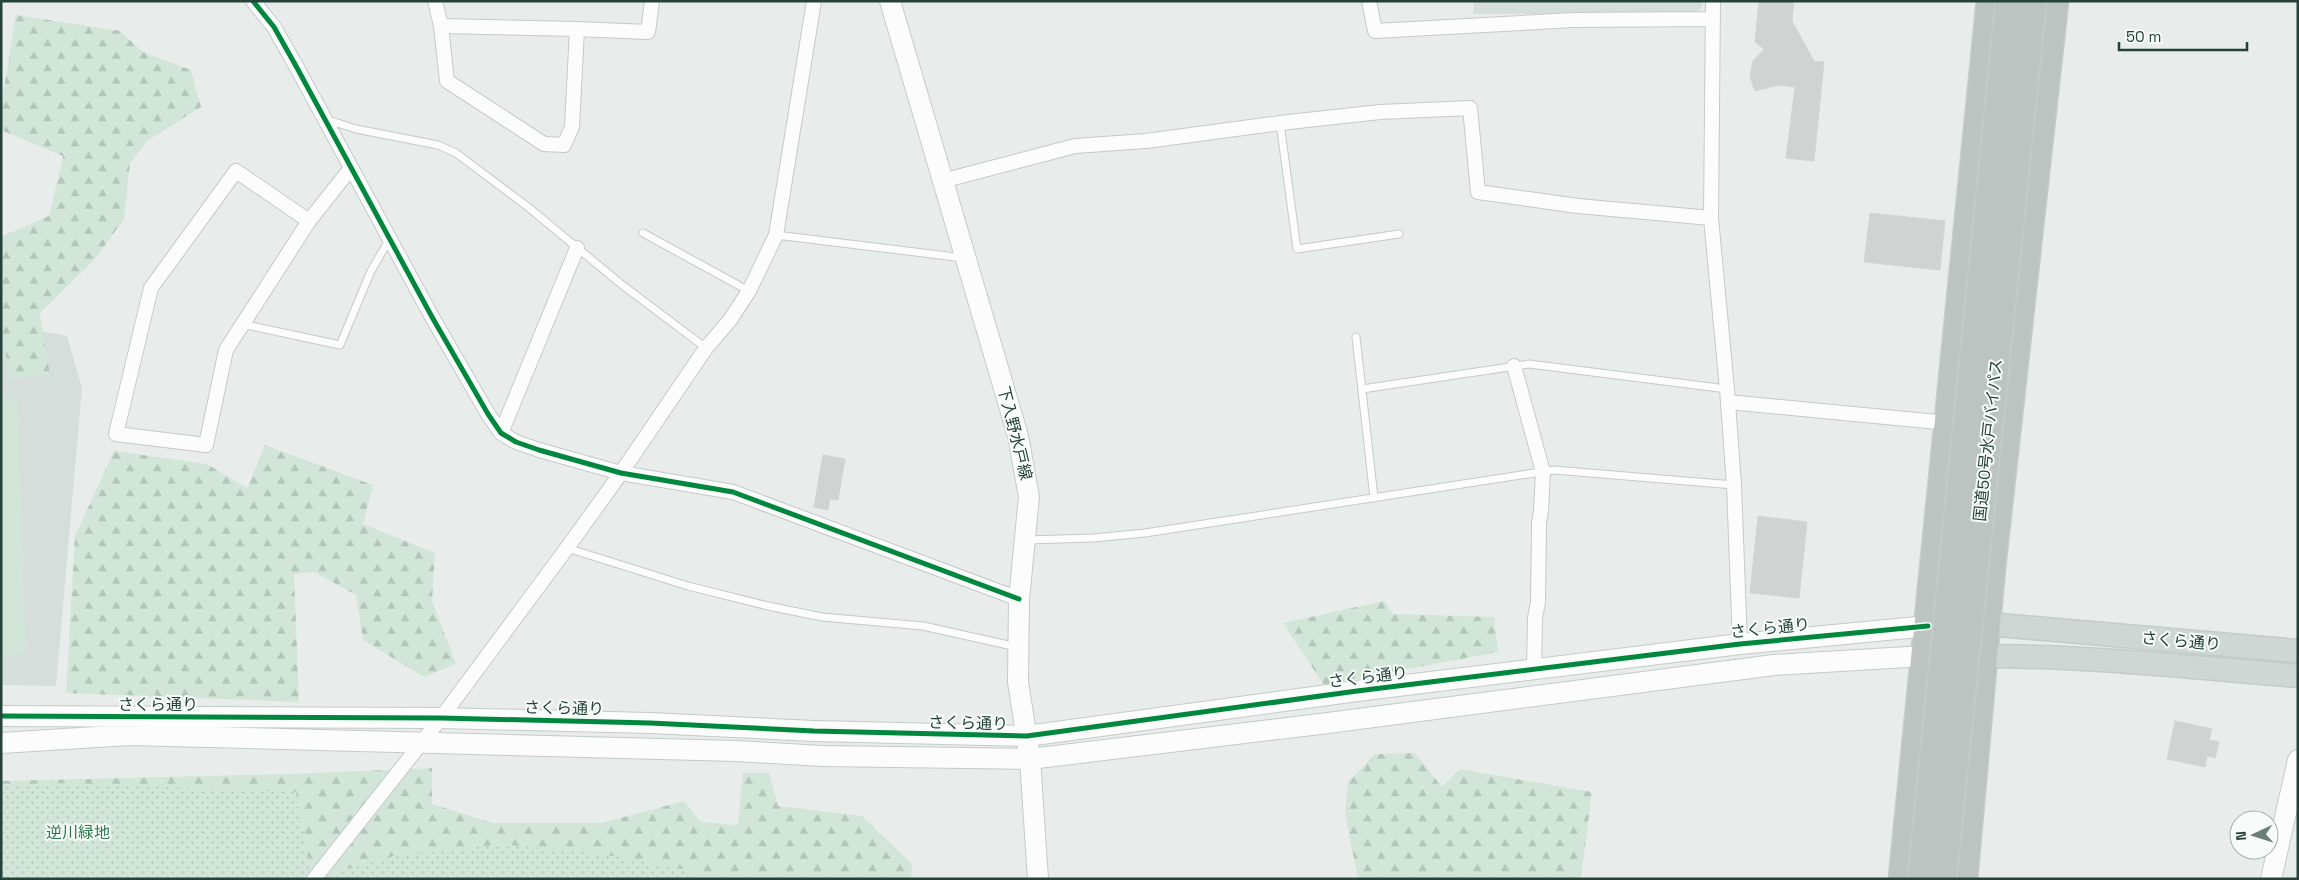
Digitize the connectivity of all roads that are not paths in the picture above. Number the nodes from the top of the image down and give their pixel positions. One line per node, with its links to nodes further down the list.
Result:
1 (253, 1): 15 (street)
2 (435, 1): 13 (street)
3 (652, 1): 14 (street)
4 (814, 1): 23 (street)
5 (890, 1): 18 (street, 下入野水戸線)
6 (1369, 1): 12 (street)
7 (1713, 1): 12 (street)
8 (1990, 1): 34 (highway)
9 (2009, 1): 62 (highway, 国道50号水戸バイパス, bridge)
10 (2033, 1): 63 (highway, 国道50号水戸バイパス, bridge)
11 (2055, 1): 43 (highway)
12 (1714, 19): 19 (street)
13 (441, 26): 14 (street); 14 (street)
14 (577, 29)
15 (325, 118): 17 (street); 25 (lane)
16 (1280, 123): 18 (street); 19 (street); 22 (lane)
17 (351, 168): 20 (street); 24 (street)
18 (942, 181): 26 (street, 下入野水戸線)
19 (1711, 218): 33 (street)
20 (309, 221): 28 (street); 28 (street)
21 (642, 232): 27 (lane)
22 (1399, 234)
23 (776, 235): 26 (lane); 27 (street)
24 (390, 239): 28 (lane); 35 (street)
25 (577, 248): 30 (lane); 35 (street)
26 (966, 258): 40 (street, 下入野水戸線)
27 (749, 291): 30 (street)
28 (242, 324)
29 (1356, 337): 32 (lane)
30 (706, 348): 37 (street)
31 (1514, 366): 32 (lane); 33 (lane); 36 (street)
32 (1362, 389): 39 (lane)
33 (1728, 396): 34 (street); 38 (street)
34 (1948, 423): 44 (highway)
35 (502, 433): 37 (street)
36 (1543, 472): 38 (lane); 39 (lane); 50 (street)
37 (621, 473): 41 (street); 42 (street)
38 (1734, 485): 45 (street)
39 (1374, 498): 40 (lane)
40 (1026, 540): 42 (street, 下入野水戸線)
41 (567, 548): 46 (lane); 53 (street)
42 (1019, 599): 46 (street, 下入野水戸線)
43 (1988, 624): 44 (main road, さくら通り); 47 (main road, さくら通り); 49 (highway)
44 (1928, 626): 45 (street, さくら通り); 48 (highway)
45 (1740, 644): 50 (street, さくら通り)
46 (1017, 647): 54 (street, 下入野水戸線)
47 (2298, 651)
48 (1924, 656): 49 (main road, さくら通り); 57 (street, さくら通り); 61 (highway)
49 (1984, 656): 51 (main road, さくら通り); 64 (highway)
50 (1534, 669): 54 (street, さくら通り)
51 (2298, 676)
52 (1, 716): 53 (street, さくら通り)
53 (441, 718): 54 (street, さくら通り); 56 (street)
54 (1027, 736): 57 (street, 下入野水戸線)
55 (1, 743): 56 (street, さくら通り)
56 (420, 744): 57 (street, さくら通り); 59 (street)
57 (1030, 760): 60 (street, 下入野水戸線)
58 (2298, 760): 65 (street)
59 (314, 879)
60 (1038, 879)
61 (1902, 879)
62 (1922, 879)
63 (1943, 879)
64 (1964, 879)
65 (2271, 879)

